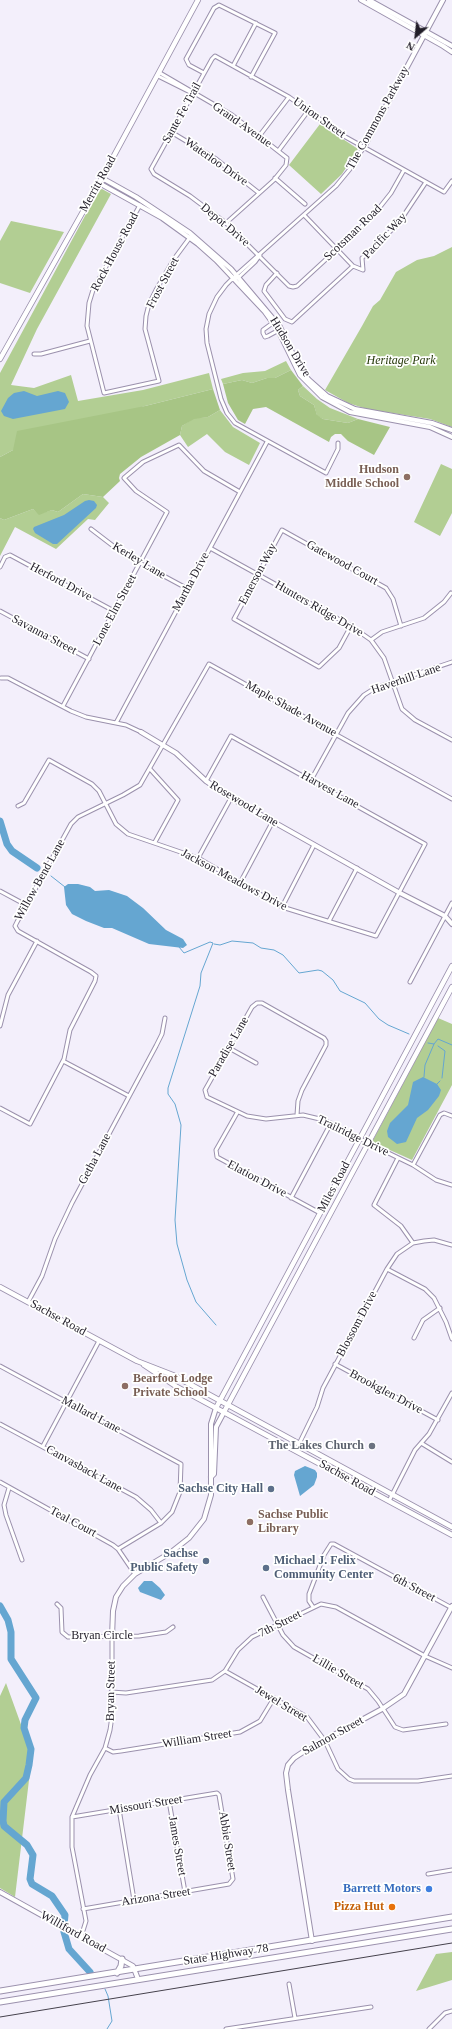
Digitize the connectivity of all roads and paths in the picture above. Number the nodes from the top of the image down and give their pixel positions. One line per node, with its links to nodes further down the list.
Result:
1 (198, 0): 6 (main road, Merritt Road)
2 (202, 0): 6 (main road, Merritt Road)
3 (361, 0): 5 (street)
4 (444, 0): 8 (street, The Commons Parkway)
5 (371, 1): 8 (street)
6 (196, 8): 14 (main road, Merritt Road)
7 (256, 23): 12 (street); 13 (street); 15 (street)
8 (425, 33): 9 (street); 10 (street); 21 (street, The Commons Parkway)
9 (452, 46)
10 (452, 52)
11 (215, 56): 12 (street, Union Street); 13 (street, Sante Fe Trail)
12 (233, 66): 15 (street, Union Street)
13 (204, 73): 16 (street, Sante Fe Trail)
14 (159, 74): 16 (street, Grand Avenue); 26 (main road, Merritt Road)
15 (251, 77): 17 (street, Union Street)
16 (193, 93): 19 (street, Sante Fe Trail); 20 (street, Grand Avenue)
17 (289, 97): 18 (street, Union Street); 20 (street)
18 (308, 111): 21 (street, Union Street); 22 (street)
19 (171, 132): 24 (street, Sante Fe Trail); 29 (street, Waterloo Drive)
20 (260, 136): 22 (street, Grand Avenue)
21 (364, 148): 23 (street, Union Street); 32 (street, The Commons Parkway)
22 (279, 150): 25 (street, Grand Avenue)
23 (404, 170): 28 (street, Union Street); 35 (street, Scotsman Road)
24 (151, 171): 33 (street, Depot Drive)
25 (275, 178): 29 (street); 30 (street)
26 (101, 180): 31 (street, Hudson Drive); 34 (street, Hudson Drive); 45 (main road, Merritt Road)
27 (452, 181): 28 (street, Union Street)
28 (426, 182): 37 (street, Pacific Way)
29 (259, 193): 33 (street)
30 (305, 204)
31 (140, 205): 34 (street, Hudson Drive); 43 (street, Rock House Road)
32 (304, 215): 35 (street); 36 (street, The Commons Parkway)
33 (226, 223): 36 (street, Depot Drive)
34 (191, 236): 39 (street, Hudson Drive); 46 (street, Frost Street)
35 (336, 249): 37 (street); 40 (street, Scotsman Road)
36 (260, 255): 38 (street, Depot Drive); 39 (street, The Commons Parkway)
37 (353, 266): 38 (street, Pacific Way)
38 (277, 273): 40 (street, Depot Drive)
39 (237, 277): 41 (street, Hudson Drive); 49 (street, The Commons Parkway)
40 (293, 287)
41 (274, 322): 42 (street, Hudson Drive); 42 (street)
42 (279, 330): 47 (street, Hudson Drive); 48 (street, Hudson Drive)
43 (90, 341): 44 (street); 46 (street, Rock House Road)
44 (34, 354)
45 (0, 359)
46 (104, 393)
47 (452, 430)
48 (452, 437)
49 (267, 442): 50 (street, The Commons Parkway); 51 (street, Martha Drive)
50 (338, 443)
51 (240, 492): 54 (street, Martha Drive); 55 (street, Lone Elm Street)
52 (92, 529): 55 (street, Kerley Lane)
53 (282, 530): 57 (street, Emerson Way); 63 (street, Gatewood Court)
54 (210, 548): 57 (street, Hunters Ridge Drive); 58 (street, Martha Drive)
55 (140, 563): 58 (street, Kerley Lane); 61 (street, Lone Elm Street)
56 (0, 567): 61 (street, Herford Drive)
57 (258, 574): 62 (street, Hunters Ridge Drive); 62 (street, Emerson Way)
58 (188, 589): 70 (street, Martha Drive)
59 (451, 593): 63 (street)
60 (0, 611): 65 (street, Savanna Street)
61 (114, 611): 65 (street, Lone Elm Street)
62 (351, 626): 64 (street, Hunters Ridge Drive)
63 (401, 626): 64 (street)
64 (371, 640): 68 (street, Hunters Ridge Drive)
65 (88, 659): 69 (street, Lone Elm Street)
66 (452, 662): 68 (street, Haverhill Lane)
67 (1, 678): 69 (street, Rosewood Lane)
68 (392, 682): 72 (street, Haverhill Lane); 73 (street, Hunters Ridge Drive)
69 (63, 706): 70 (street, Rosewood Lane)
70 (116, 723): 71 (street, Rosewood Lane)
71 (141, 732): 74 (street, Rosewood Lane)
72 (337, 734): 74 (street, Maple Shade Avenue); 76 (street, Haverhill Lane); 79 (street, Maple Shade Avenue)
73 (451, 739)
74 (163, 744): 75 (street, Willow Bend Lane); 77 (street, Rosewood Lane)
75 (150, 769): 80 (street, Willow Bend Lane); 83 (street)
76 (311, 780): 77 (street, Harvest Lane); 89 (street, Harvest Lane)
77 (206, 781): 78 (street, Rosewood Lane)
78 (232, 798): 82 (street, Rosewood Lane); 85 (street)
79 (452, 798)
80 (105, 803): 81 (street, Jackson Meadows Drive); 83 (street, Jackson Meadows Drive); 91 (street, Willow Bend Lane)
81 (18, 806)
82 (273, 821): 84 (street, Rosewood Lane); 87 (street)
83 (155, 842): 85 (street, Jackson Meadows Drive)
84 (314, 845): 86 (street, Rosewood Lane); 92 (street)
85 (198, 858): 87 (street, Jackson Meadows Drive)
86 (357, 868): 89 (street, Rosewood Lane); 95 (street)
87 (240, 883): 92 (street, Jackson Meadows Drive)
88 (0, 891): 91 (street)
89 (400, 893): 93 (street, Rosewood Lane); 95 (street, Jackson Meadows Drive)
90 (452, 903): 93 (street)
91 (26, 905): 97 (street, Willow Bend Lane)
92 (282, 907): 95 (street, Jackson Meadows Drive)
93 (445, 916): 94 (street, Rosewood Lane); 96 (street, Rosewood Lane); 99 (street)
94 (452, 917)
95 (329, 921)
96 (452, 924)
97 (37, 941): 102 (street); 106 (street, Willow Bend Lane)
98 (452, 966): 104 (main road, Miles Road)
99 (410, 982)
100 (452, 987): 105 (main road, Miles Road)
101 (165, 1018): 109 (street, Getha Lane)
102 (0, 1026)
103 (229, 1048): 107 (street); 108 (street, Paradise Lane); 112 (street, Paradise Lane)
104 (406, 1051): 105 (main road); 115 (main road, Miles Road)
105 (415, 1056): 116 (main road, Miles Road)
106 (63, 1061): 109 (street); 110 (street, Willow Bend Lane)
107 (256, 1063)
108 (205, 1094): 111 (street, Trailridge Drive)
109 (129, 1096): 128 (street, Getha Lane)
110 (0, 1108)
111 (236, 1113): 112 (street, Trailridge Drive); 120 (street, Elation Drive)
112 (297, 1115): 114 (street, Trailridge Drive)
113 (452, 1116): 118 (street)
114 (331, 1123): 115 (street, Trailridge Drive); 120 (street)
115 (360, 1139): 116 (street, Trailridge Drive); 121 (main road, Miles Road)
116 (368, 1143): 117 (street, Trailridge Drive); 126 (main road, Miles Road)
117 (398, 1158): 118 (street, Trailridge Drive); 122 (street)
118 (413, 1165): 119 (street, Trailridge Drive)
119 (452, 1185)
120 (291, 1198): 121 (street, Elation Drive)
121 (320, 1213): 124 (main road, Miles Road)
122 (413, 1243): 123 (street, Blossom Drive); 125 (street, Blossom Drive)
123 (452, 1245)
124 (291, 1267): 126 (main road); 137 (main road, Miles Road)
125 (387, 1269): 129 (street); 134 (street, Blossom Drive)
126 (300, 1272): 139 (main road, Miles Road)
127 (0, 1286): 128 (main road, Sachse Road)
128 (28, 1302): 132 (main road, Sachse Road)
129 (440, 1308): 130 (street); 131 (street)
130 (414, 1338)
131 (452, 1339)
132 (99, 1341): 133 (main road, Sachse Road); 138 (street)
133 (137, 1361): 137 (main road, Sachse Road); 140 (main road, Sachse Road)
134 (335, 1364): 142 (street, Brookglen Drive); 145 (street, Blossom Drive)
135 (0, 1366): 138 (street, Mallard Lane)
136 (452, 1394): 142 (street)
137 (220, 1401): 139 (main road, Sachse Road); 140 (main road, Miles Road)
138 (66, 1402): 146 (street); 154 (street, Mallard Lane)
139 (227, 1405): 141 (main road, Miles Road); 145 (main road, Sachse Road)
140 (216, 1408): 141 (main road, Sachse Road); 149 (street, Bryan Street)
141 (224, 1412): 147 (main road, Sachse Road); 149 (street, Bryan Street)
142 (438, 1420): 144 (street)
143 (0, 1424): 146 (street, Canvasback Lane)
144 (421, 1443): 148 (street); 152 (street)
145 (299, 1444): 147 (street, Blossom Drive); 152 (main road, Sachse Road)
146 (43, 1446): 154 (street, Canvasback Lane)
147 (296, 1450): 153 (main road, Sachse Road)
148 (452, 1462)
149 (211, 1477): 159 (street, Bryan Street)
150 (0, 1482): 151 (street, Teal Court)
151 (9, 1488): 157 (street, Teal Court); 158 (street)
152 (392, 1494): 153 (street); 155 (main road, Sachse Road)
153 (388, 1501): 156 (main road, Sachse Road)
154 (161, 1523): 157 (street)
155 (452, 1527)
156 (452, 1535)
157 (118, 1549): 159 (street, Teal Court)
158 (22, 1560)
159 (135, 1574): 166 (street, Bryan Street)
160 (263, 1598): 164 (street, Lillie Street)
161 (57, 1604): 166 (street, Bryan Circle)
162 (313, 1607): 163 (street, 6th Street); 164 (street, 7th Street); 167 (street, 7th Street)
163 (452, 1607): 167 (street, Salmon Street)
164 (278, 1625): 169 (street, 7th Street); 172 (street, Lillie Street)
165 (172, 1627): 166 (street, Bryan Circle)
166 (112, 1637): 170 (street, Bryan Street)
167 (425, 1656): 168 (street, 7th Street); 172 (street, Salmon Street)
168 (452, 1668)
169 (225, 1671): 170 (street, 7th Street); 171 (street, Jewel Street)
170 (111, 1692): 175 (street, Bryan Street)
171 (274, 1698): 174 (street, Jewel Street); 175 (street, William Street)
172 (382, 1709): 173 (street, Lillie Street); 174 (street, Salmon Street)
173 (446, 1724)
174 (325, 1741): 176 (street, Jewel Street); 191 (street, Salmon Street)
175 (105, 1748): 180 (street, Bryan Street)
176 (452, 1776)
177 (219, 1795): 178 (street, Missouri Street); 183 (street, Abbie Street)
178 (169, 1801): 179 (street, Missouri Street); 185 (street, James Street)
179 (119, 1809): 180 (street, Missouri Street); 186 (street)
180 (72, 1817): 187 (street, Bryan Street)
181 (452, 1870): 182 (street)
182 (428, 1874)
183 (229, 1884): 185 (street, Arizona Street)
184 (0, 1892): 190 (street, Williford Road)
185 (185, 1892): 186 (street, Arizona Street)
186 (134, 1900): 187 (street, Arizona Street)
187 (83, 1908): 190 (street, Bryan Street)
188 (452, 1917): 191 (main road, State Highway 78)
189 (452, 1929): 195 (main road, State Highway 78)
190 (81, 1937): 192 (street, Williford Road)
191 (312, 1941): 193 (main road, State Highway 78)
192 (122, 1960): 193 (street, Williford Road); 194 (main road)
193 (136, 1970): 194 (main road, State Highway 78); 195 (street)
194 (117, 1973): 197 (main road, State Highway 78)
195 (138, 1979): 198 (main road, State Highway 78)
196 (289, 1984): 201 (street)
197 (0, 1991)
198 (0, 2002)
199 (371, 2007): 201 (street)
200 (452, 2011): 203 (street)
201 (295, 2018): 202 (street)
202 (226, 2029)
203 (429, 2029)

